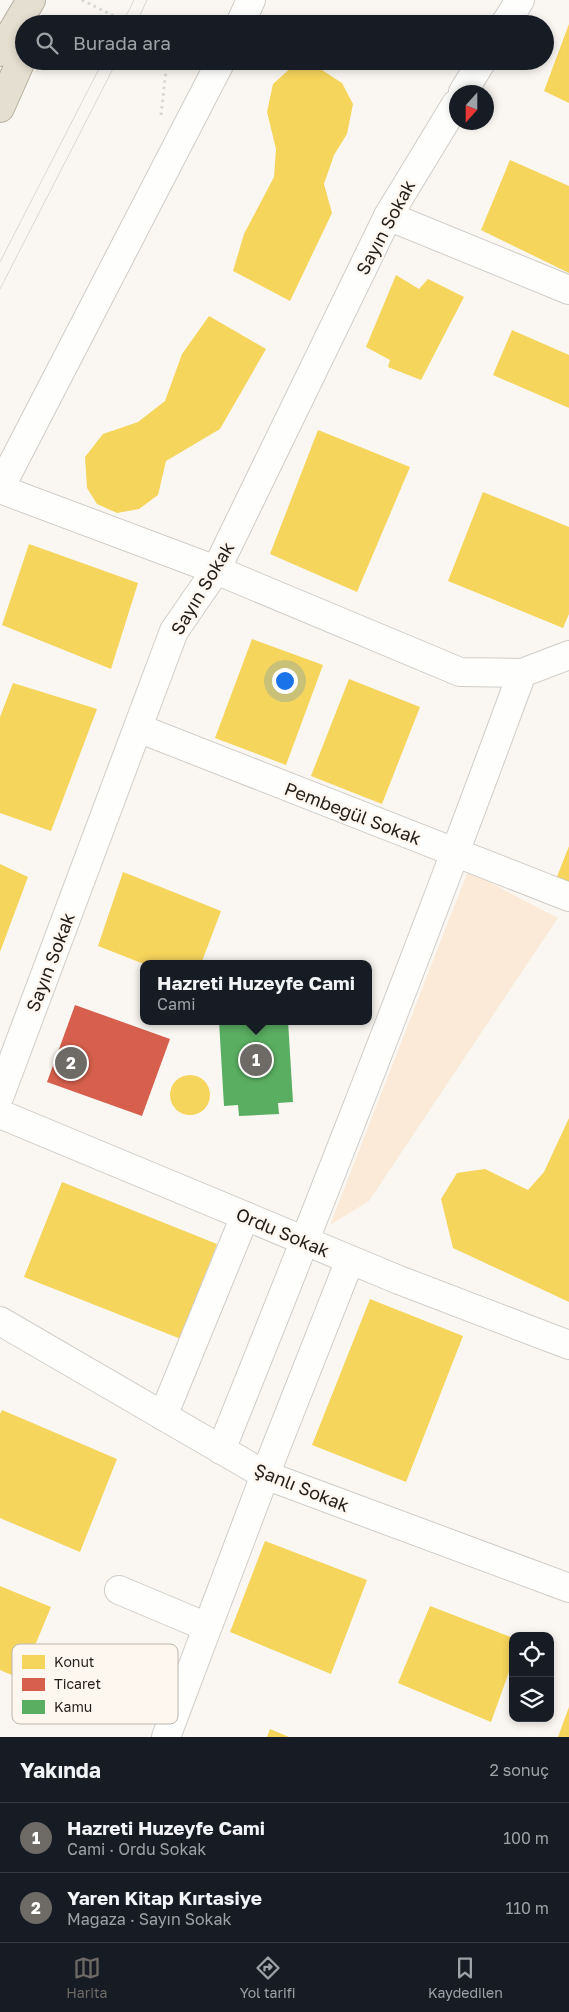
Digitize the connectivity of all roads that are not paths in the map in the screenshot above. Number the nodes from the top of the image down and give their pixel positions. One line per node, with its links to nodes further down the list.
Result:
1 (30, 0): 5 (highway)
2 (47, 0): 6 (highway)
3 (252, 0): 7 (street)
4 (520, 0): 8 (street)
5 (21, 15)
6 (41, 15)
7 (244, 15)
8 (511, 15)
9 (15, 26): 10 (highway)
10 (0, 52)
11 (17, 70): 15 (highway)
12 (216, 70): 19 (street)
13 (476, 70): 14 (street)
14 (467, 85)
15 (0, 108)
16 (449, 116): 17 (street, Sayın Sokak)
17 (388, 216): 18 (street); 20 (street, Sayın Sokak)
18 (569, 290)
19 (0, 488): 20 (street)
20 (216, 570): 22 (street); 23 (street, Sayın Sokak)
21 (569, 655): 22 (street)
22 (522, 673): 24 (street)
23 (138, 728): 24 (street, Pembegül Sokak); 26 (street, Sayın Sokak)
24 (456, 853): 25 (street, Pembegül Sokak); 29 (street)
25 (569, 897)
26 (0, 1095)
27 (0, 1114): 28 (street, Ordu Sokak)
28 (245, 1216): 29 (street, Ordu Sokak); 33 (street)
29 (305, 1242): 30 (street, Ordu Sokak); 34 (street)
30 (350, 1260): 32 (street, Ordu Sokak); 35 (street)
31 (0, 1321): 33 (street, Şanlı Sokak)
32 (569, 1345)
33 (163, 1416): 34 (street, Şanlı Sokak)
34 (221, 1450): 35 (street, Şanlı Sokak)
35 (264, 1475): 36 (street, Şanlı Sokak); 38 (street)
36 (569, 1588)
37 (119, 1590): 38 (street)
38 (207, 1627): 39 (street)
39 (178, 1705)
40 (171, 1724): 41 (street)
41 (166, 1737)

